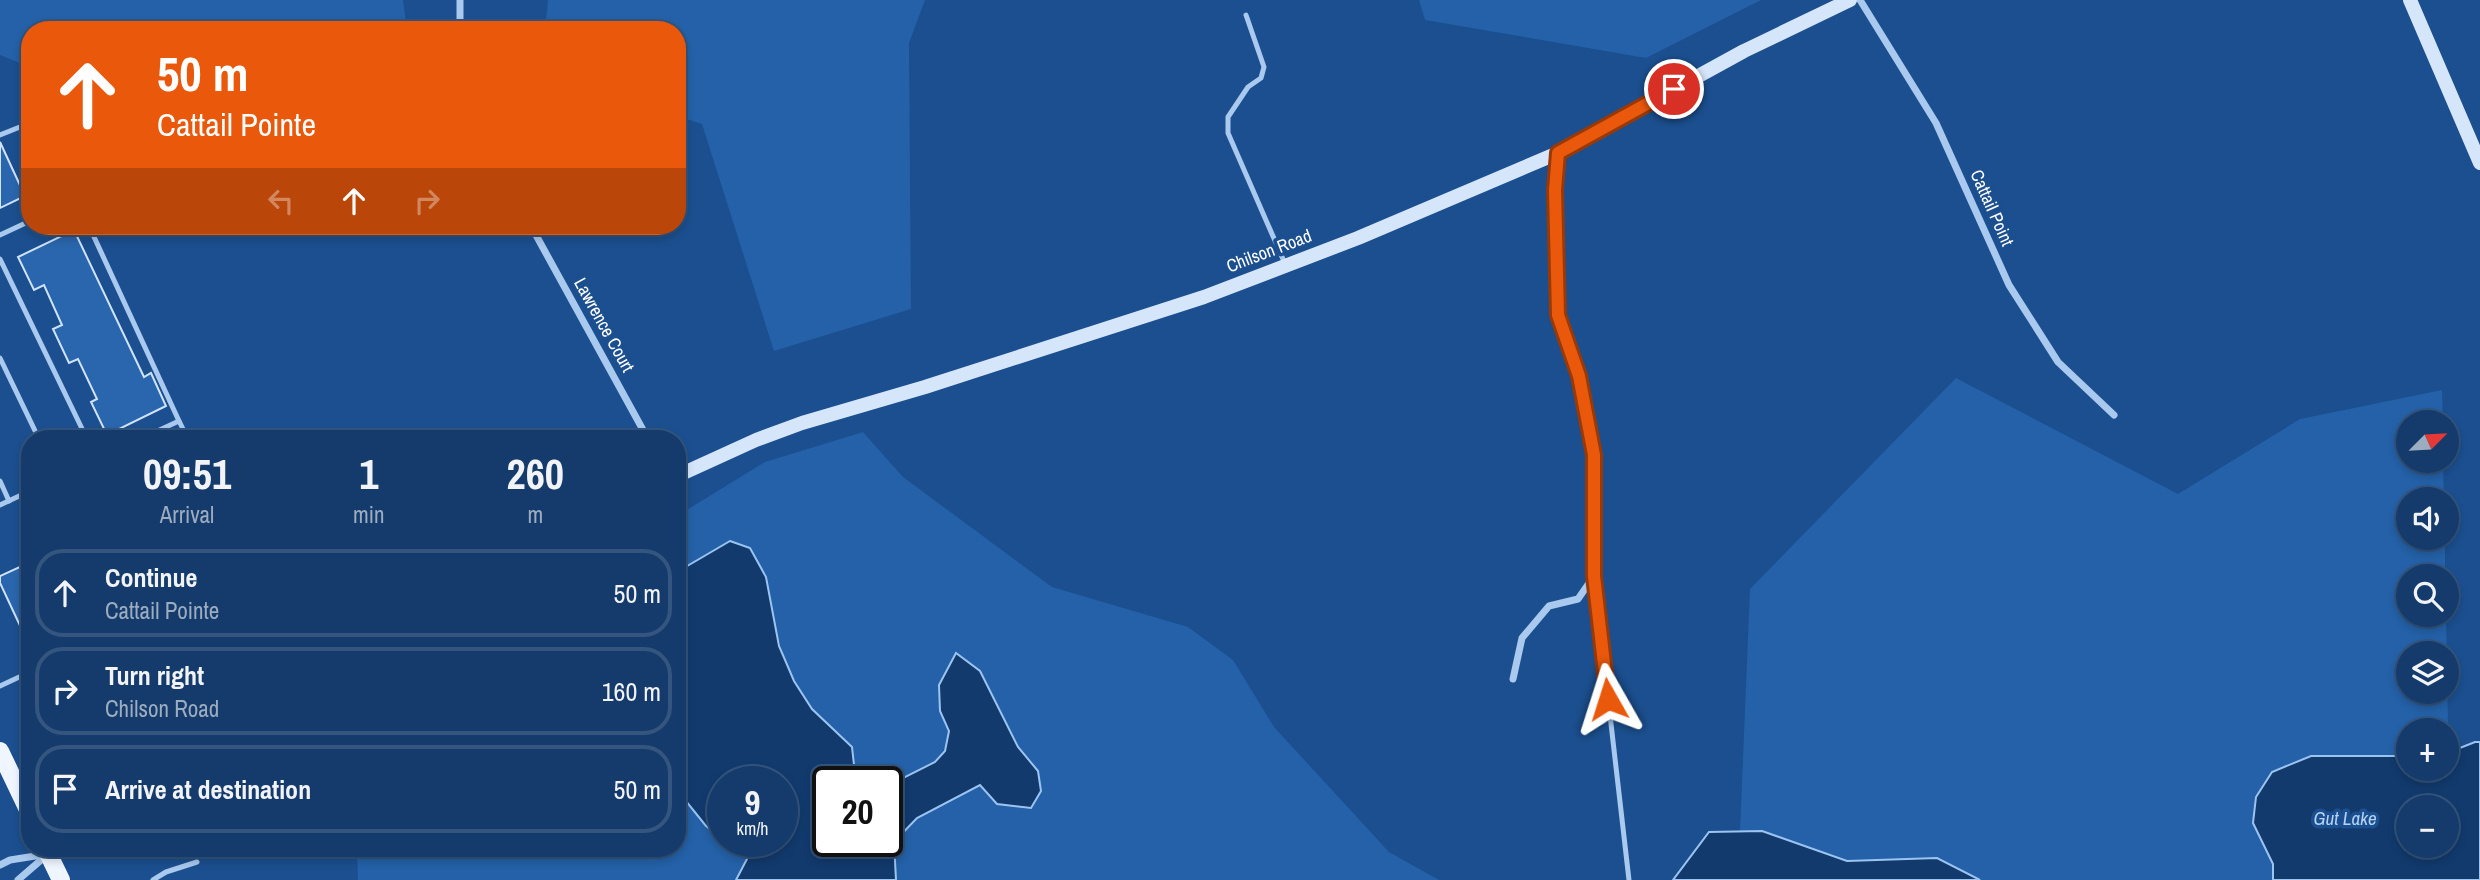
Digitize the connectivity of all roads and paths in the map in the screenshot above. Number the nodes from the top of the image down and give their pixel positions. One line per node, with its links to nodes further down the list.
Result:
1 (460, 0): 6 (street)
2 (1850, 0): 9 (street, Chilson Road)
3 (1860, 0): 18 (street, Cattail Point)
4 (2410, 0): 10 (street)
5 (1246, 15): 16 (lane)
6 (460, 21)
7 (21, 125): 8 (lane)
8 (0, 135)
9 (1558, 153): 16 (street, Chilson Road); 30 (street)
10 (2480, 163)
11 (21, 225): 12 (lane)
12 (0, 235)
13 (93, 235): 19 (lane)
14 (536, 235): 24 (street, Lawrence Court)
15 (0, 259): 21 (lane)
16 (1286, 266): 25 (street, Chilson Road)
17 (0, 358): 20 (lane)
18 (2114, 415)
19 (179, 421): 22 (lane); 23 (lane)
20 (35, 430)
21 (83, 430)
22 (160, 430)
23 (184, 430)
24 (643, 430)
25 (686, 472)
26 (0, 481): 28 (lane)
27 (21, 495): 28 (lane)
28 (9, 501): 29 (lane)
29 (0, 505)
30 (1594, 576): 32 (street); 44 (lane)
31 (21, 676): 33 (lane)
32 (1513, 679)
33 (0, 686)
34 (0, 751): 35 (main road)
35 (21, 795)
36 (22, 857): 40 (street)
37 (43, 857): 41 (street)
38 (53, 857): 42 (main road)
39 (197, 862): 43 (lane)
40 (0, 865)
41 (19, 880)
42 (61, 880)
43 (153, 880)
44 (1629, 880)

